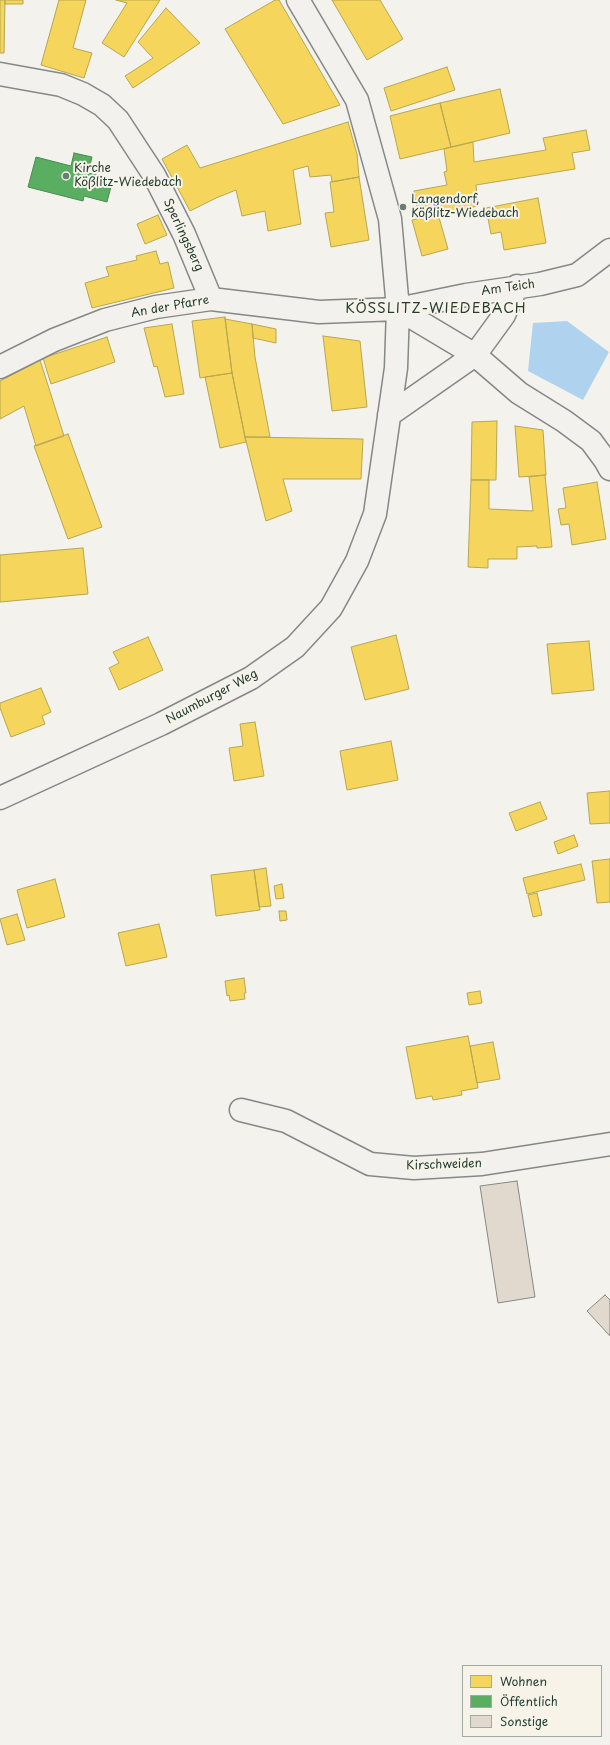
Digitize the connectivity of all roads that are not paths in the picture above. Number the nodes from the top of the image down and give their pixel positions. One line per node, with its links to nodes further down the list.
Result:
1 (298, 0): 6 (street, Naumburger Weg)
2 (0, 74): 5 (street, Sperlingsberg)
3 (610, 250): 4 (street, Am Teich)
4 (517, 286): 6 (street, Am Teich); 7 (street)
5 (211, 299): 6 (street, An der Pfarre); 8 (street, An der Pfarre)
6 (398, 309): 7 (street); 9 (street, Naumburger Weg)
7 (475, 355): 9 (street); 10 (street)
8 (0, 367)
9 (389, 416): 11 (street, Naumburger Weg)
10 (608, 462)
11 (0, 798)
12 (241, 1110): 13 (street, Kirschweiden)
13 (610, 1144)

